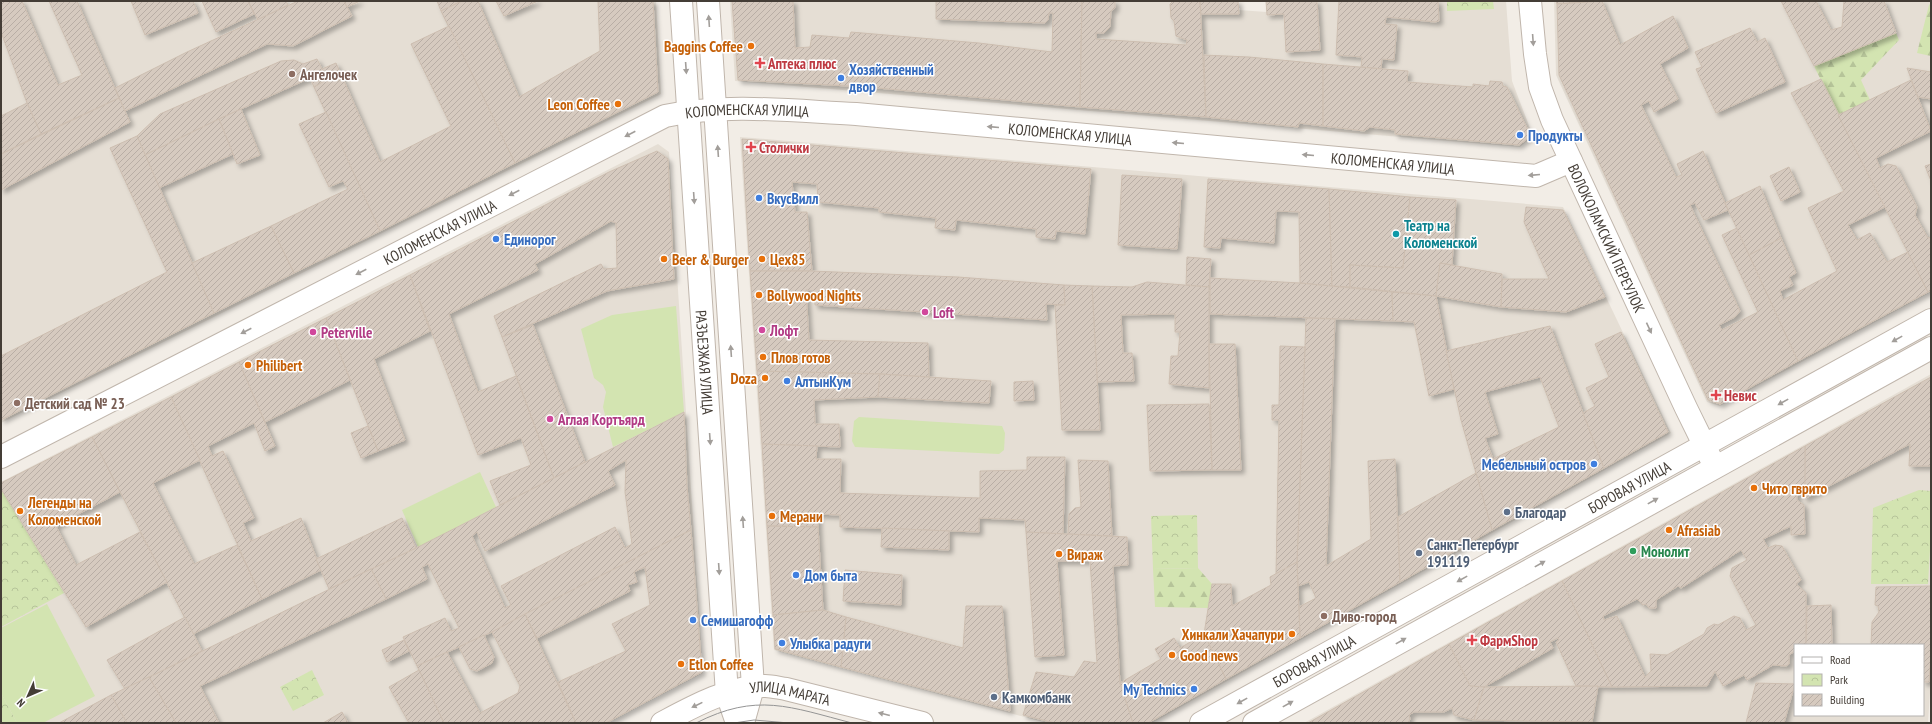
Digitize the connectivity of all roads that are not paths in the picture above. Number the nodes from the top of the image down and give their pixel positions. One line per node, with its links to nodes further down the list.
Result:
1 (681, 1): 5 (street, РАЗЪЕЗЖАЯ УЛИЦА, one-way to 5)
2 (708, 1): 4 (street, РАЗЪЕЗЖАЯ УЛИЦА, one-way to 2)
3 (1530, 1): 6 (street, ВОЛОКОЛАМСКИЙ ПЕРЕУЛОК, one-way to 6)
4 (715, 108): 5 (street, КОЛОМЕНСКАЯ УЛИЦА); 6 (street, КОЛОМЕНСКАЯ УЛИЦА, one-way to 4); 12 (street, РАЗЪЕЗЖАЯ УЛИЦА, one-way to 4)
5 (689, 111): 10 (street, КОЛОМЕНСКАЯ УЛИЦА, one-way to 10); 13 (street, РАЗЪЕЗЖАЯ УЛИЦА, one-way to 13)
6 (1570, 161): 9 (street, ВОЛОКОЛАМСКИЙ ПЕРЕУЛОК, one-way to 9)
7 (1931, 320): 9 (street, БОРОВАЯ УЛИЦА, one-way to 9)
8 (1931, 348): 11 (street, БОРОВАЯ УЛИЦА)
9 (1704, 445): 11 (street, ВОЛОКОЛАМСКИЙ ПЕРЕУЛОК); 18 (street, БОРОВАЯ УЛИЦА, one-way to 18)
10 (1, 457)
11 (1715, 467): 19 (street, БОРОВАЯ УЛИЦА, one-way to 11)
12 (753, 687): 13 (street, УЛИЦА МАРАТА); 16 (street, РАЗЪЕЗЖАЯ УЛИЦА); 17 (street, УЛИЦА МАРАТА, one-way to 12)
13 (727, 694): 14 (street, УЛИЦА МАРАТА, one-way to 14); 15 (street, РАЗЪЕЗЖАЯ УЛИЦА)
14 (666, 722)
15 (737, 723)
16 (743, 723)
17 (922, 723)
18 (1201, 723)
19 (1254, 723)

